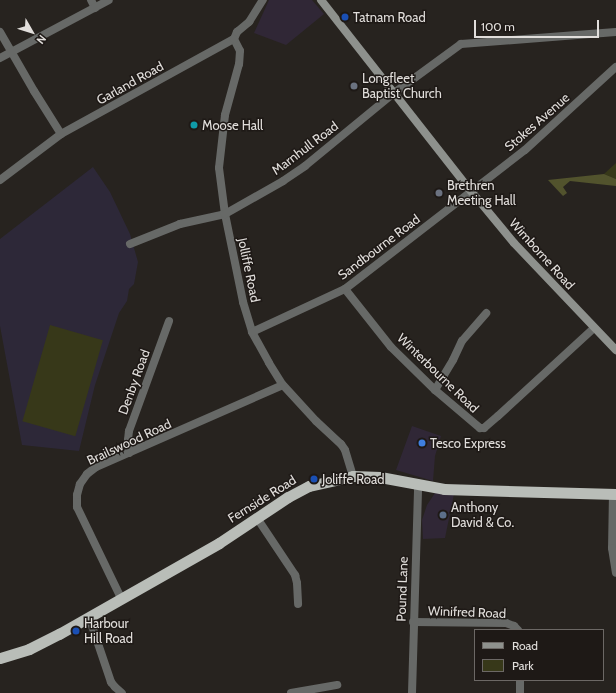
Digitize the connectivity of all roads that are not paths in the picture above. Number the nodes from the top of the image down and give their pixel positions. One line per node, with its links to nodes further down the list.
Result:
1 (91, 0): 5 (street)
2 (109, 0): 5 (street)
3 (263, 0): 8 (street, Garland Road)
4 (321, 0): 12 (main road, Wimborne Road)
5 (95, 8): 9 (street)
6 (0, 32): 9 (street)
7 (616, 32): 12 (street, Marnhull Road)
8 (234, 38): 13 (street, Garland Road); 16 (street, Jolliffe Road)
9 (12, 52): 10 (street); 13 (street)
10 (0, 58)
11 (616, 67): 15 (street, Stokes Avenue)
12 (394, 93): 15 (main road, Wimborne Road); 16 (street, Marnhull Road)
13 (61, 134): 14 (street, Garland Road)
14 (0, 180)
15 (471, 191): 18 (street, Sandbourne Road); 21 (main road, Wimborne Road)
16 (225, 214): 17 (street, Marnhull Road); 22 (street, Jolliffe Road)
17 (130, 244)
18 (345, 289): 22 (street, Sandbourne Road); 25 (street, Winterbourne Road)
19 (486, 313): 25 (street)
20 (169, 321): 26 (street, Denby Road)
21 (594, 328): 23 (main road, Wimborne Road); 25 (street, Winterbourne Road)
22 (252, 332): 24 (street, Jolliffe Road)
23 (616, 350)
24 (283, 385): 26 (street, Brailswood Road); 27 (street, Jolliffe Road)
25 (435, 390)
26 (129, 453): 32 (street, Brailswood Road)
27 (353, 476): 28 (highway, Fernside Road); 30 (highway, Fernside Road)
28 (418, 485): 29 (highway, Fernside Road); 35 (street, Pound Lane)
29 (614, 494): 31 (street)
30 (258, 518): 32 (highway, Fernside Road); 33 (street)
31 (616, 573)
32 (121, 598): 34 (highway, Fernside Road)
33 (298, 604)
34 (89, 617): 37 (highway, Fernside Road); 40 (street)
35 (413, 622): 36 (street, Winifred Road); 42 (street, Pound Lane)
36 (517, 629)
37 (0, 658)
38 (520, 681): 43 (street)
39 (337, 685): 41 (street)
40 (122, 693)
41 (291, 693)
42 (412, 693)
43 (520, 693)

